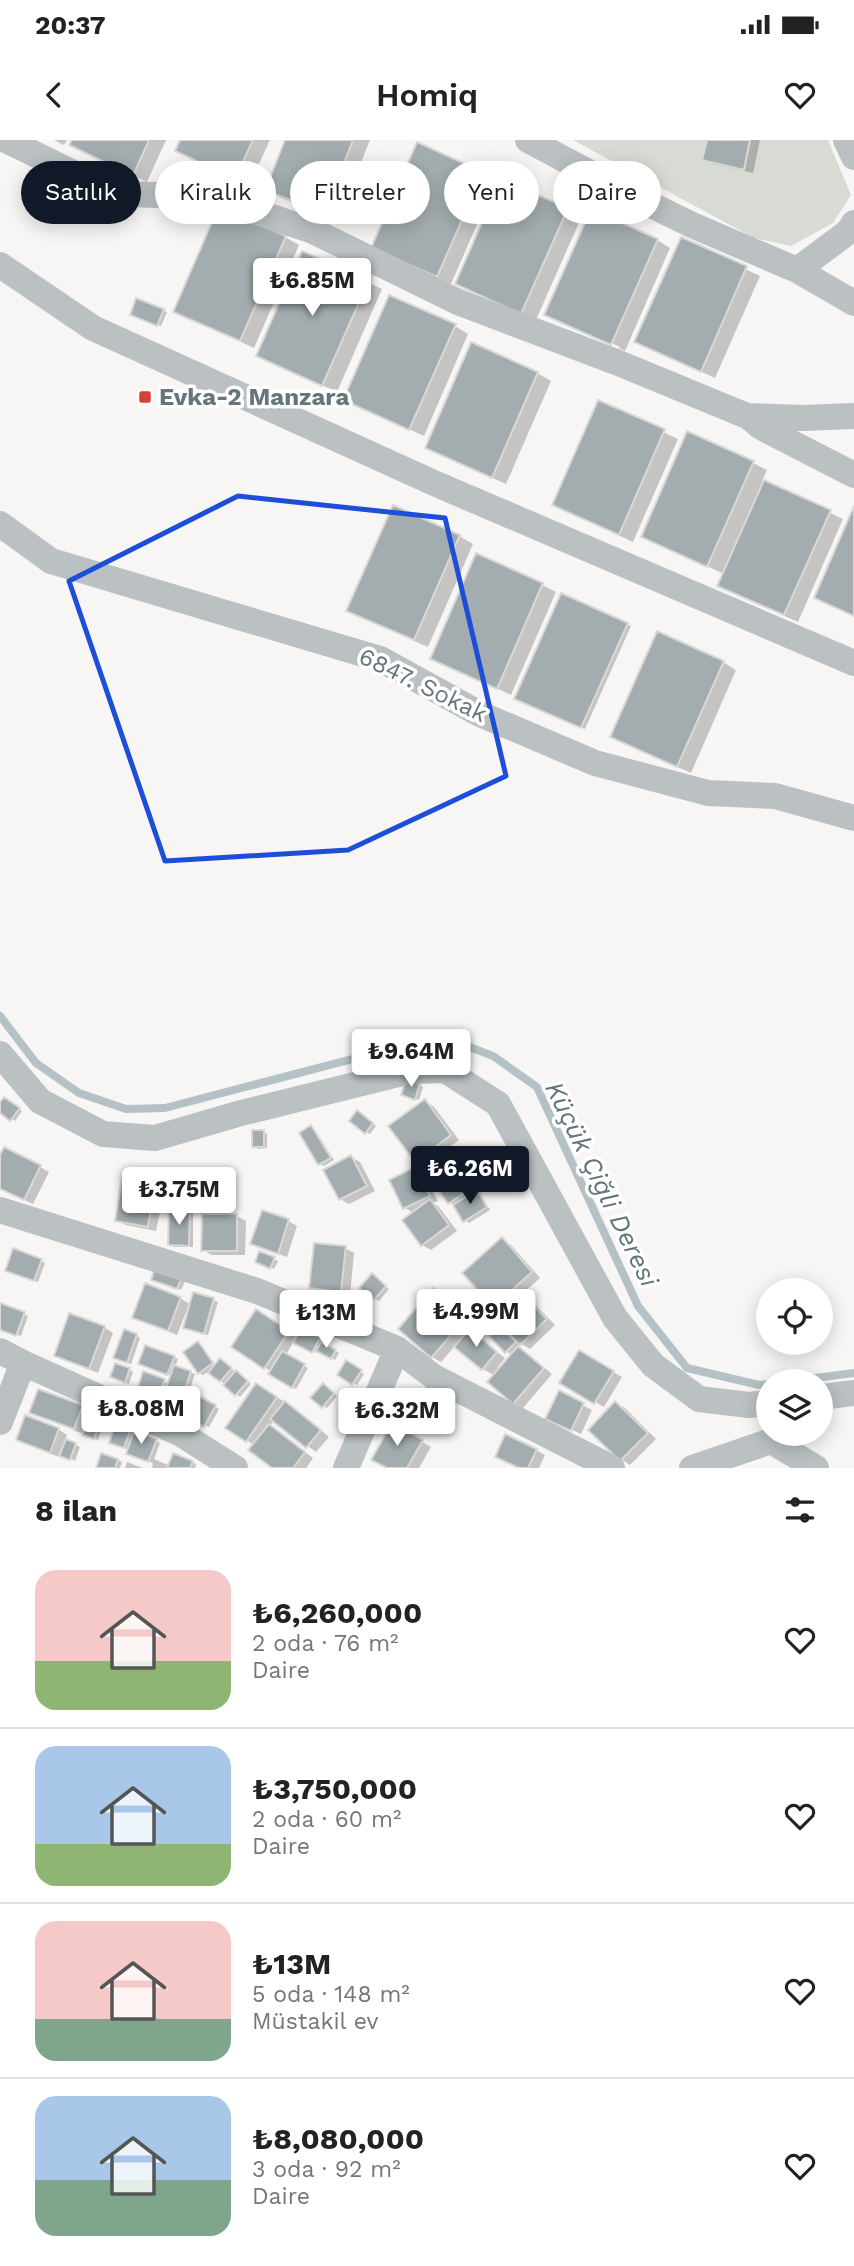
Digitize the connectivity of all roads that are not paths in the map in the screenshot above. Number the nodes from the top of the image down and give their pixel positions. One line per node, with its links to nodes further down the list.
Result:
1 (6, 140): 9 (street)
2 (528, 140): 7 (street)
3 (846, 140): 4 (street)
4 (854, 157)
5 (854, 223): 7 (street)
6 (0, 265): 13 (street)
7 (797, 270): 8 (street)
8 (854, 303)
9 (747, 416): 10 (street); 11 (street)
10 (854, 416)
11 (854, 475)
12 (0, 524): 14 (street, 6847. Sokak)
13 (854, 663)
14 (854, 818)
15 (0, 1054): 21 (street)
16 (0, 1210): 17 (street)
17 (397, 1349): 24 (street); 25 (street)
18 (11, 1357): 22 (street); 23 (street)
19 (854, 1393): 20 (street)
20 (833, 1396)
21 (756, 1404)
22 (0, 1422)
23 (235, 1468)
24 (346, 1468)
25 (612, 1468)
26 (691, 1468): 27 (street)
27 (816, 1468)

